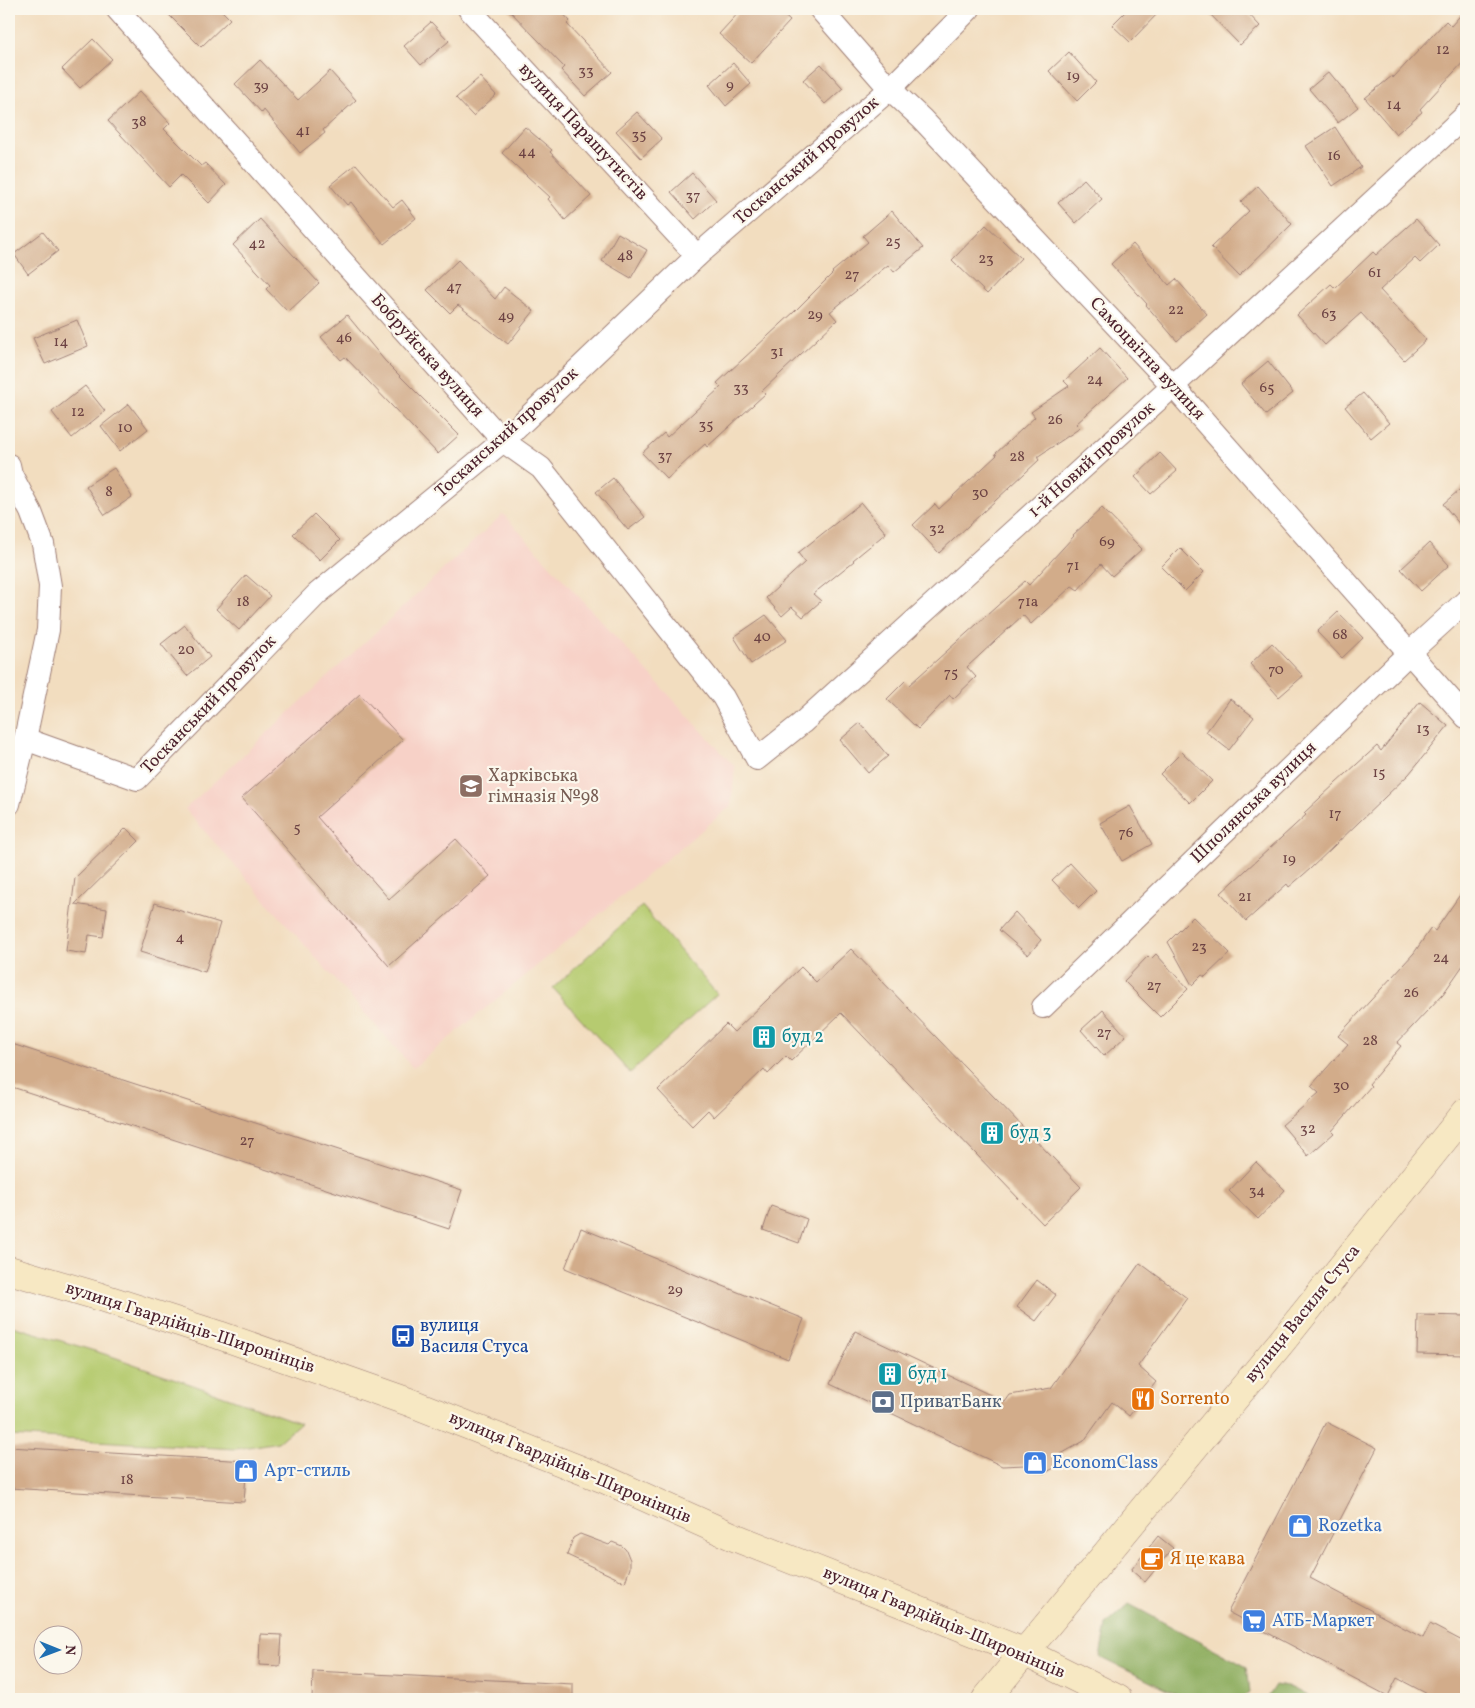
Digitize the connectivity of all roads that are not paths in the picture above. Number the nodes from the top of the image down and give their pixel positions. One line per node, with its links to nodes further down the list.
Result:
1 (117, 9): 9 (street, Бобруйська вулиця)
2 (469, 9): 7 (street, вулиця Парашутистів)
3 (820, 9): 5 (street, Самоцвітна вулиця)
4 (969, 9): 5 (street, Тосканський провулок)
5 (890, 89): 7 (street, Тосканський провулок); 8 (street, Самоцвітна вулиця)
6 (1466, 115): 8 (street, 1-й Новий провулок)
7 (697, 256): 9 (street, Тосканський провулок)
8 (1173, 386): 12 (street, Самоцвітна вулиця); 15 (street, 1-й Новий провулок)
9 (503, 442): 14 (street, Тосканський провулок); 15 (street, Бобруйська вулиця)
10 (9, 465): 14 (street)
11 (1466, 601): 12 (street, Шполянська вулиця)
12 (1409, 653): 13 (street, Самоцвітна вулиця); 17 (street, Шполянська вулиця)
13 (1466, 717)
14 (25, 740): 16 (street)
15 (757, 759)
16 (9, 804)
17 (1043, 1007)
18 (1466, 1112): 20 (main road, вулиця Василя Стуса)
19 (9, 1270): 20 (main road, вулиця Гвардійців-Широнінців)
20 (1024, 1652): 21 (main road, вулиця Василя Стуса); 22 (main road, вулиця Гвардійців-Широнінців)
21 (986, 1699)
22 (1118, 1699)

